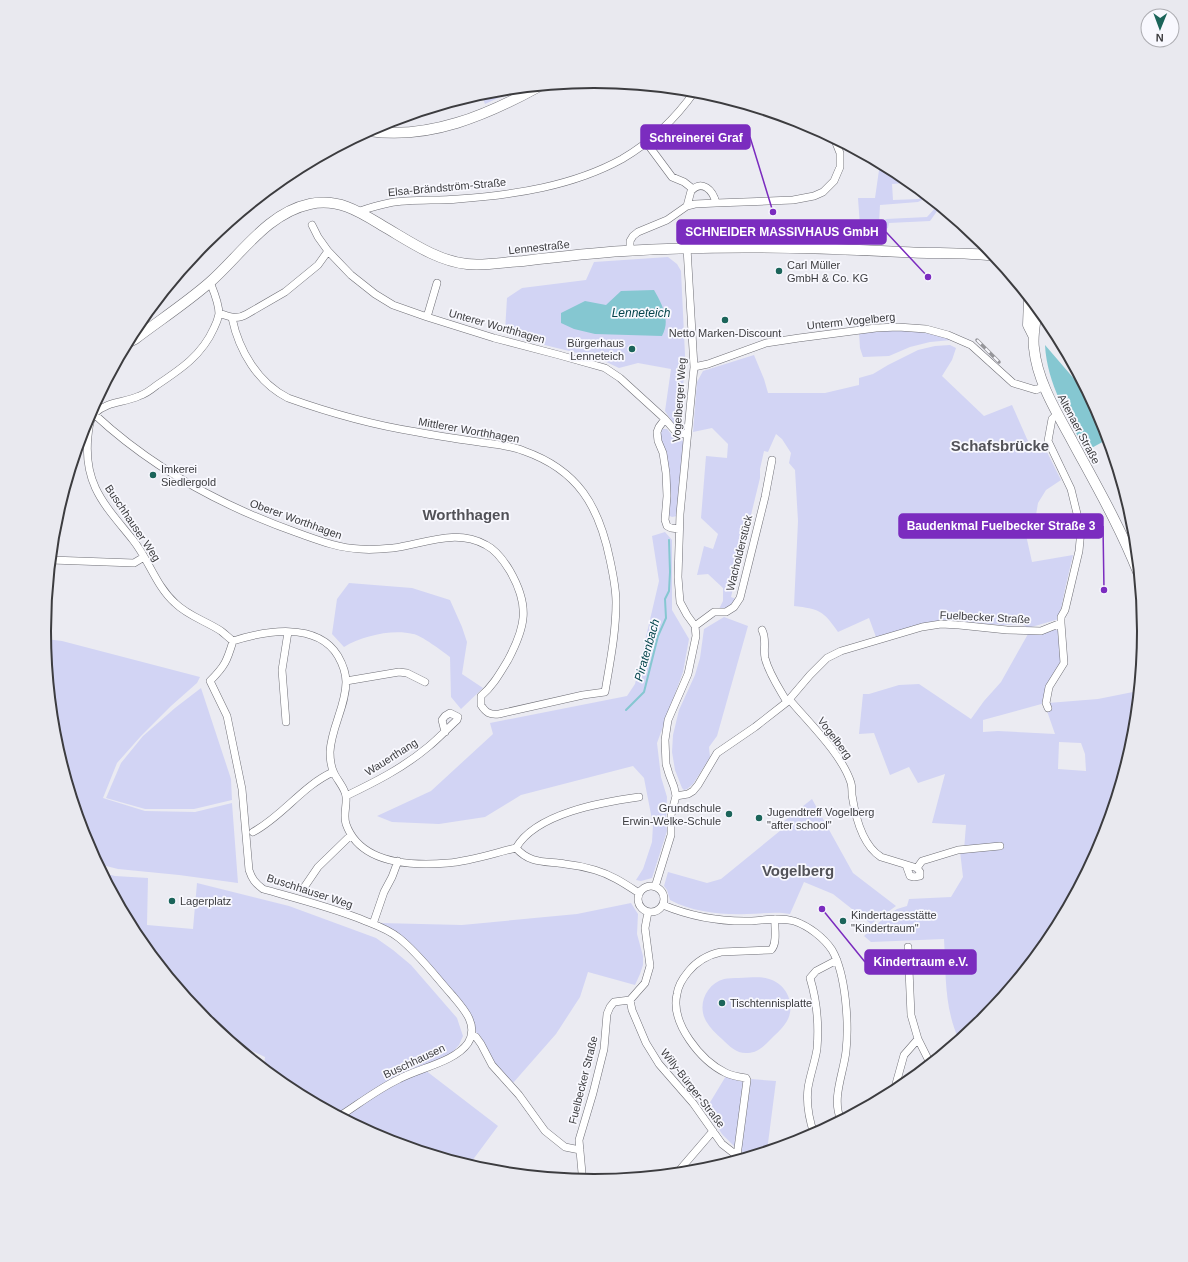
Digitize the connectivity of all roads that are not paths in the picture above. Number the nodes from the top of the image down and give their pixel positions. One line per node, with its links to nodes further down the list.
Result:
1 (524, 93): 3 (main road)
2 (691, 97): 4 (street, Elsa-Brändström-Straße)
3 (380, 132)
4 (646, 142): 6 (street); 9 (street, Elsa-Brändström-Straße)
5 (837, 146): 7 (street)
6 (694, 188): 7 (street); 8 (street)
7 (716, 203): 8 (street)
8 (686, 206): 13 (street)
9 (360, 211): 13 (main road, Lennestraße); 15 (main road, Lennestraße)
10 (312, 224): 12 (street, Unterer Worthhagen)
11 (687, 248): 13 (main road, Lennestraße); 14 (main road, Lennestraße); 26 (street, Vogelberger Weg)
12 (328, 251): 19 (street, Unterer Worthhagen); 21 (street)
13 (630, 251)
14 (986, 255)
15 (210, 282): 18 (street); 22 (main road, Lennestraße)
16 (437, 284): 19 (street)
17 (1029, 305): 24 (main road, Altenaer Straße)
18 (219, 313): 21 (street); 28 (street)
19 (426, 317): 31 (street, Unterer Worthhagen)
20 (1036, 317): 24 (main road, Altenaer Straße)
21 (232, 318): 46 (street, Mittlerer Worthhagen)
22 (146, 331): 23 (main road, Lennestraße); 25 (main road, Lennestraße)
23 (141, 332)
24 (1033, 335): 27 (main road, Altenaer Straße)
25 (137, 338)
26 (694, 366): 27 (street, Unterm Vogelberg); 33 (street, Vogelberger Weg)
27 (1044, 386): 29 (main road, Altenaer Straße)
28 (98, 411)
29 (1058, 414): 37 (main road, Altenaer Straße); 39 (street)
30 (96, 415): 46 (street, Oberer Worthhagen)
31 (665, 419): 33 (street, Unterer Worthhagen); 35 (street, Vogelberger Weg)
32 (88, 433): 36 (street, Buschhauser Weg)
33 (687, 434): 35 (street, Vogelberger Weg)
34 (772, 460): 40 (street, Wacholderstück)
35 (679, 529): 40 (street, Vogelberger Weg)
36 (144, 557): 38 (street); 43 (street, Buschhauser Weg)
37 (1132, 559)
38 (56, 560)
39 (1061, 623): 47 (street, Fuelbecker Straße); 48 (street)
40 (695, 626): 53 (street)
41 (762, 630): 47 (street)
42 (288, 632): 43 (street); 44 (street); 49 (street)
43 (232, 641): 68 (street, Buschhauser Weg)
44 (346, 681): 45 (street); 51 (street)
45 (425, 682)
46 (481, 696)
47 (788, 700): 53 (street, Fuelbecker Straße); 60 (street, Vogelberg)
48 (1048, 708)
49 (286, 722)
50 (445, 732): 52 (street, Wauerthang)
51 (333, 772): 52 (street); 55 (street)
52 (346, 796): 56 (street)
53 (676, 796): 62 (street)
54 (639, 797): 58 (street)
55 (253, 832)
56 (351, 835): 59 (street); 63 (street, Buschhauser Weg)
57 (1000, 846): 61 (street, Vogelberg)
58 (516, 848): 59 (street); 64 (street)
59 (398, 861): 68 (street)
60 (906, 865): 61 (street, Vogelberg); 61 (street, Vogelberg)
61 (917, 868)
62 (655, 887): 64 (street); 65 (street)
63 (303, 889)
64 (639, 893): 66 (street)
65 (663, 905): 66 (street); 67 (street)
66 (648, 912): 71 (street)
67 (775, 919): 70 (street); 81 (street)
68 (374, 924): 72 (street, Buschhauser Weg)
69 (908, 948): 73 (street)
70 (837, 960): 77 (street); 78 (street)
71 (630, 1000): 79 (street, Willy-Bürger-Straße); 80 (street, Fuelbecker Straße)
72 (472, 1035): 76 (street, Buschhausen); 80 (street)
73 (918, 1039): 74 (street); 75 (street)
74 (928, 1059)
75 (897, 1082)
76 (344, 1113)
77 (840, 1115)
78 (812, 1128)
79 (713, 1131): 82 (street, Willy-Bürger-Straße); 83 (street)
80 (580, 1150): 84 (street, Fuelbecker Straße)
81 (739, 1154)
82 (736, 1155)
83 (683, 1166)
84 (582, 1174)

